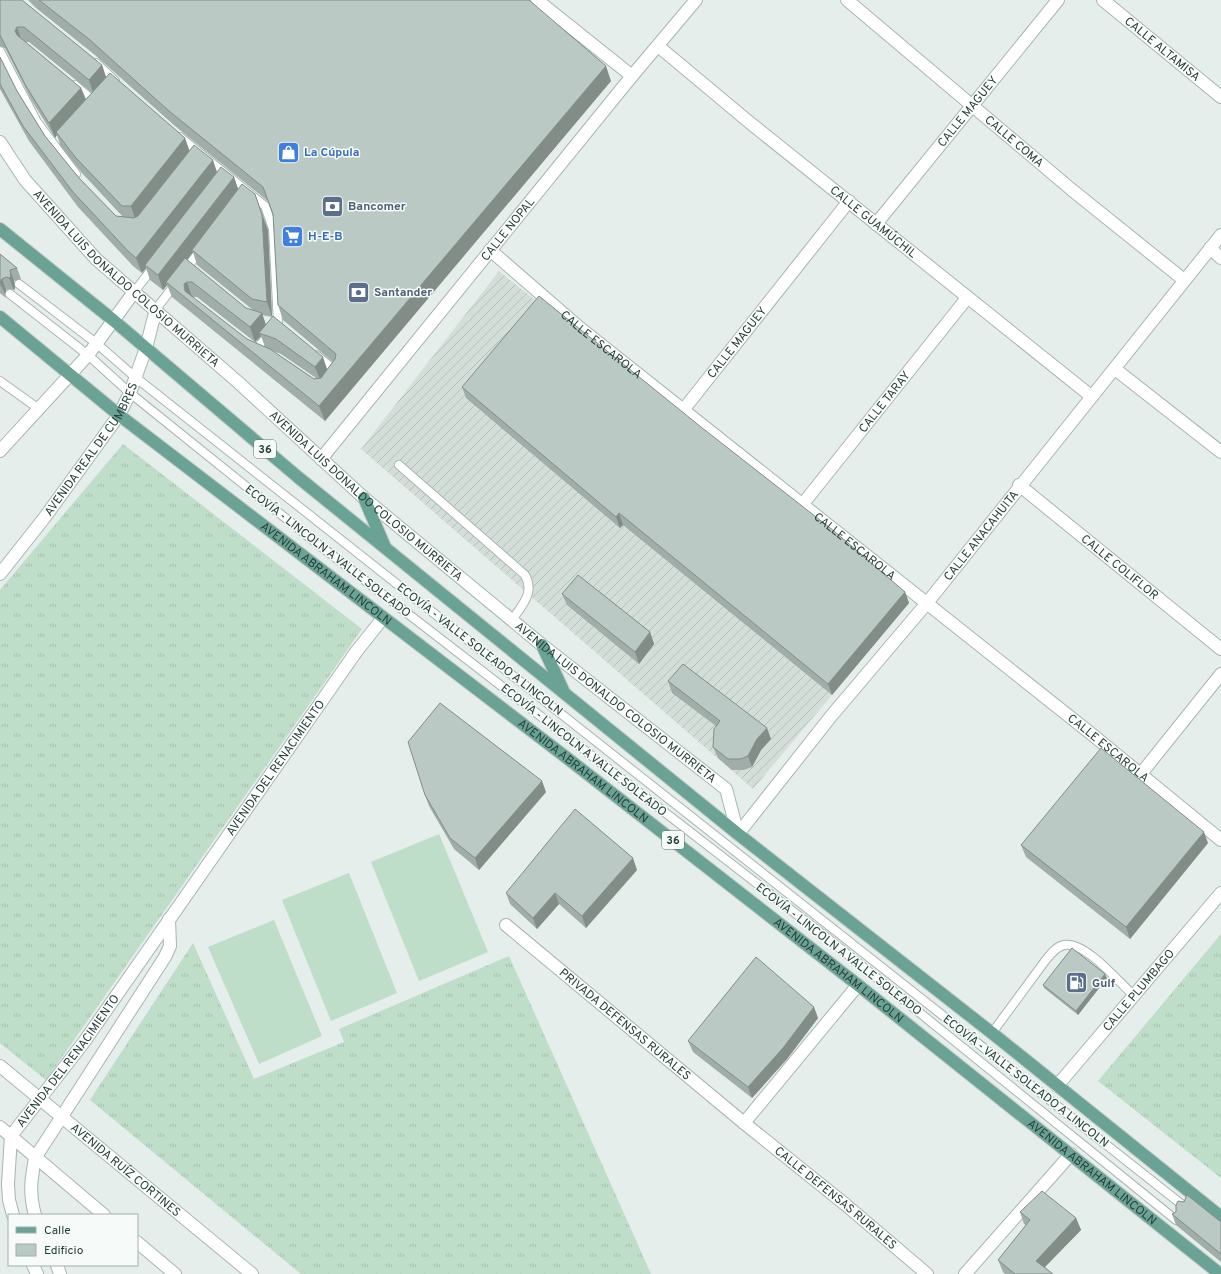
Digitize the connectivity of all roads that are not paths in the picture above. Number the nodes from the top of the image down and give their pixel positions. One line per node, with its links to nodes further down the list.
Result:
1 (537, 0): 9 (street)
2 (696, 0): 6 (street, CALLE NOPAL)
3 (847, 0): 14 (street, CALLE COMA)
4 (1058, 0): 14 (street, CALLE MAGUEY)
5 (1103, 0): 12 (street, CALLE ALTAMISA)
6 (658, 46): 9 (street, CALLE NOPAL); 18 (street, CALLE GUAMÚCHIL)
7 (0, 50): 17 (lane)
8 (92, 59): 11 (lane)
9 (632, 76): 24 (street, CALLE NOPAL)
10 (66, 79): 13 (lane)
11 (115, 84)
12 (1221, 98)
13 (95, 102)
14 (971, 106): 19 (street, CALLE MAGUEY); 27 (street, CALLE COMA)
15 (172, 130): 35 (lane)
16 (0, 142): 29 (street, AVENIDA LUIS DONALDO COLOSIO MURRIETA)
17 (83, 183)
18 (849, 201): 19 (street, CALLE GUAMÚCHIL); 48 (street, CALLE MAGUEY)
19 (876, 224): 31 (street, CALLE GUAMÚCHIL)
20 (0, 229): 34 (main road, 36)
21 (1221, 235): 23 (street, CALLE ANACAHUITA)
22 (208, 240): 32 (lane)
23 (1210, 248): 26 (street); 27 (street, CALLE ANACAHUITA)
24 (490, 250): 48 (street, CALLE ESCAROLA); 52 (street, CALLE NOPAL)
25 (162, 256): 29 (lane)
26 (1221, 258)
27 (1184, 280): 40 (street, CALLE ANACAHUITA)
28 (19, 284): 36 (lane, ECOVÍA - VALLE SOLEADO A LINCOLN)
29 (134, 292): 32 (street, AVENIDA LUIS DONALDO COLOSIO MURRIETA); 34 (street)
30 (10, 294): 39 (lane, ECOVÍA - LINCOLN A VALLE SOLEADO)
31 (967, 298): 46 (street, CALLE GUAMÚCHIL); 56 (street, CALLE TARAY)
32 (156, 309): 38 (street, AVENIDA REAL DE CUMBRES); 52 (street, AVENIDA LUIS DONALDO COLOSIO MURRIETA)
33 (0, 317): 41 (main road, AVENIDA ABRAHAM LINCOLN / 36)
34 (113, 320): 36 (street); 38 (main road, 36)
35 (244, 341)
36 (96, 343): 39 (street); 42 (lane, ECOVÍA - VALLE SOLEADO A LINCOLN)
37 (307, 347): 44 (lane)
38 (146, 348): 42 (street, AVENIDA REAL DE CUMBRES); 57 (main road, 36)
39 (88, 355): 41 (street); 45 (lane, ECOVÍA - LINCOLN A VALLE SOLEADO)
40 (1115, 369): 46 (street, CALLE ANACAHUITA); 51 (street)
41 (71, 375): 47 (street); 49 (main road, AVENIDA ABRAHAM LINCOLN / 36)
42 (135, 377): 45 (street, AVENIDA REAL DE CUMBRES); 84 (lane, ECOVÍA - VALLE SOLEADO A LINCOLN)
43 (0, 381): 47 (lane)
44 (327, 383)
45 (130, 393): 49 (street, AVENIDA REAL DE CUMBRES); 89 (lane, ECOVÍA - LINCOLN A VALLE SOLEADO)
46 (1091, 396): 54 (street, CALLE ANACAHUITA)
47 (39, 409): 50 (street)
48 (684, 409): 56 (street, CALLE ESCAROLA)
49 (119, 415): 58 (street, AVENIDA REAL DE CUMBRES); 60 (main road, AVENIDA ABRAHAM LINCOLN / 36)
50 (0, 451)
51 (1221, 452)
52 (322, 459): 55 (street, AVENIDA LUIS DONALDO COLOSIO MURRIETA)
53 (399, 465): 61 (lane)
54 (1020, 485): 59 (street, CALLE ANACAHUITA); 63 (street, CALLE COLIFLOR)
55 (364, 498): 57 (main road); 61 (street, AVENIDA LUIS DONALDO COLOSIO MURRIETA)
56 (802, 505): 59 (street, CALLE ESCAROLA)
57 (385, 548): 65 (main road, 36)
58 (0, 574)
59 (927, 603): 66 (street, CALLE ESCAROLA); 67 (street, CALLE ANACAHUITA)
60 (383, 618): 70 (street, AVENIDA DEL RENACIMIENTO); 72 (main road, AVENIDA ABRAHAM LINCOLN / 36)
61 (512, 620): 62 (street, AVENIDA LUIS DONALDO COLOSIO MURRIETA)
62 (542, 644): 65 (main road); 67 (street, AVENIDA LUIS DONALDO COLOSIO MURRIETA)
63 (1221, 649)
64 (1221, 674): 66 (street)
65 (564, 693): 67 (main road, 36)
66 (1140, 775): 68 (street, CALLE ESCAROLA)
67 (738, 834): 74 (main road, 36)
68 (1221, 840)
69 (1221, 893): 73 (street, CALLE PLUMBAGO)
70 (169, 919): 77 (street, AVENIDA DEL RENACIMIENTO); 78 (street, AVENIDA DEL RENACIMIENTO)
71 (506, 925): 79 (street, PRIVADA DEFENSAS RURALES)
72 (858, 985): 79 (street); 82 (main road, AVENIDA ABRAHAM LINCOLN / 36)
73 (1133, 995): 74 (lane); 76 (street, CALLE PLUMBAGO)
74 (992, 1033): 76 (main road, 36)
75 (0, 1066): 77 (street, AVENIDA RUÍZ CORTINES)
76 (1057, 1086): 88 (main road, 36)
77 (39, 1098): 78 (street, AVENIDA RUÍZ CORTINES); 81 (street, AVENIDA DEL RENACIMIENTO)
78 (62, 1117): 83 (street, AVENIDA DEL RENACIMIENTO); 92 (street, AVENIDA RUÍZ CORTINES)
79 (744, 1123): 93 (street, CALLE DEFENSAS RURALES)
80 (0, 1127): 81 (street)
81 (11, 1136): 83 (street); 85 (street, AVENIDA DEL RENACIMIENTO)
82 (1070, 1154): 94 (street); 95 (main road, AVENIDA ABRAHAM LINCOLN / 36)
83 (35, 1158): 86 (street, AVENIDA DEL RENACIMIENTO); 87 (street)
84 (1186, 1208)
85 (13, 1214)
86 (35, 1214)
87 (103, 1214)
88 (1221, 1217)
89 (1176, 1220)
90 (138, 1243): 91 (street)
91 (175, 1274)
92 (252, 1274)
93 (927, 1274)
94 (965, 1274)
95 (1220, 1274)

